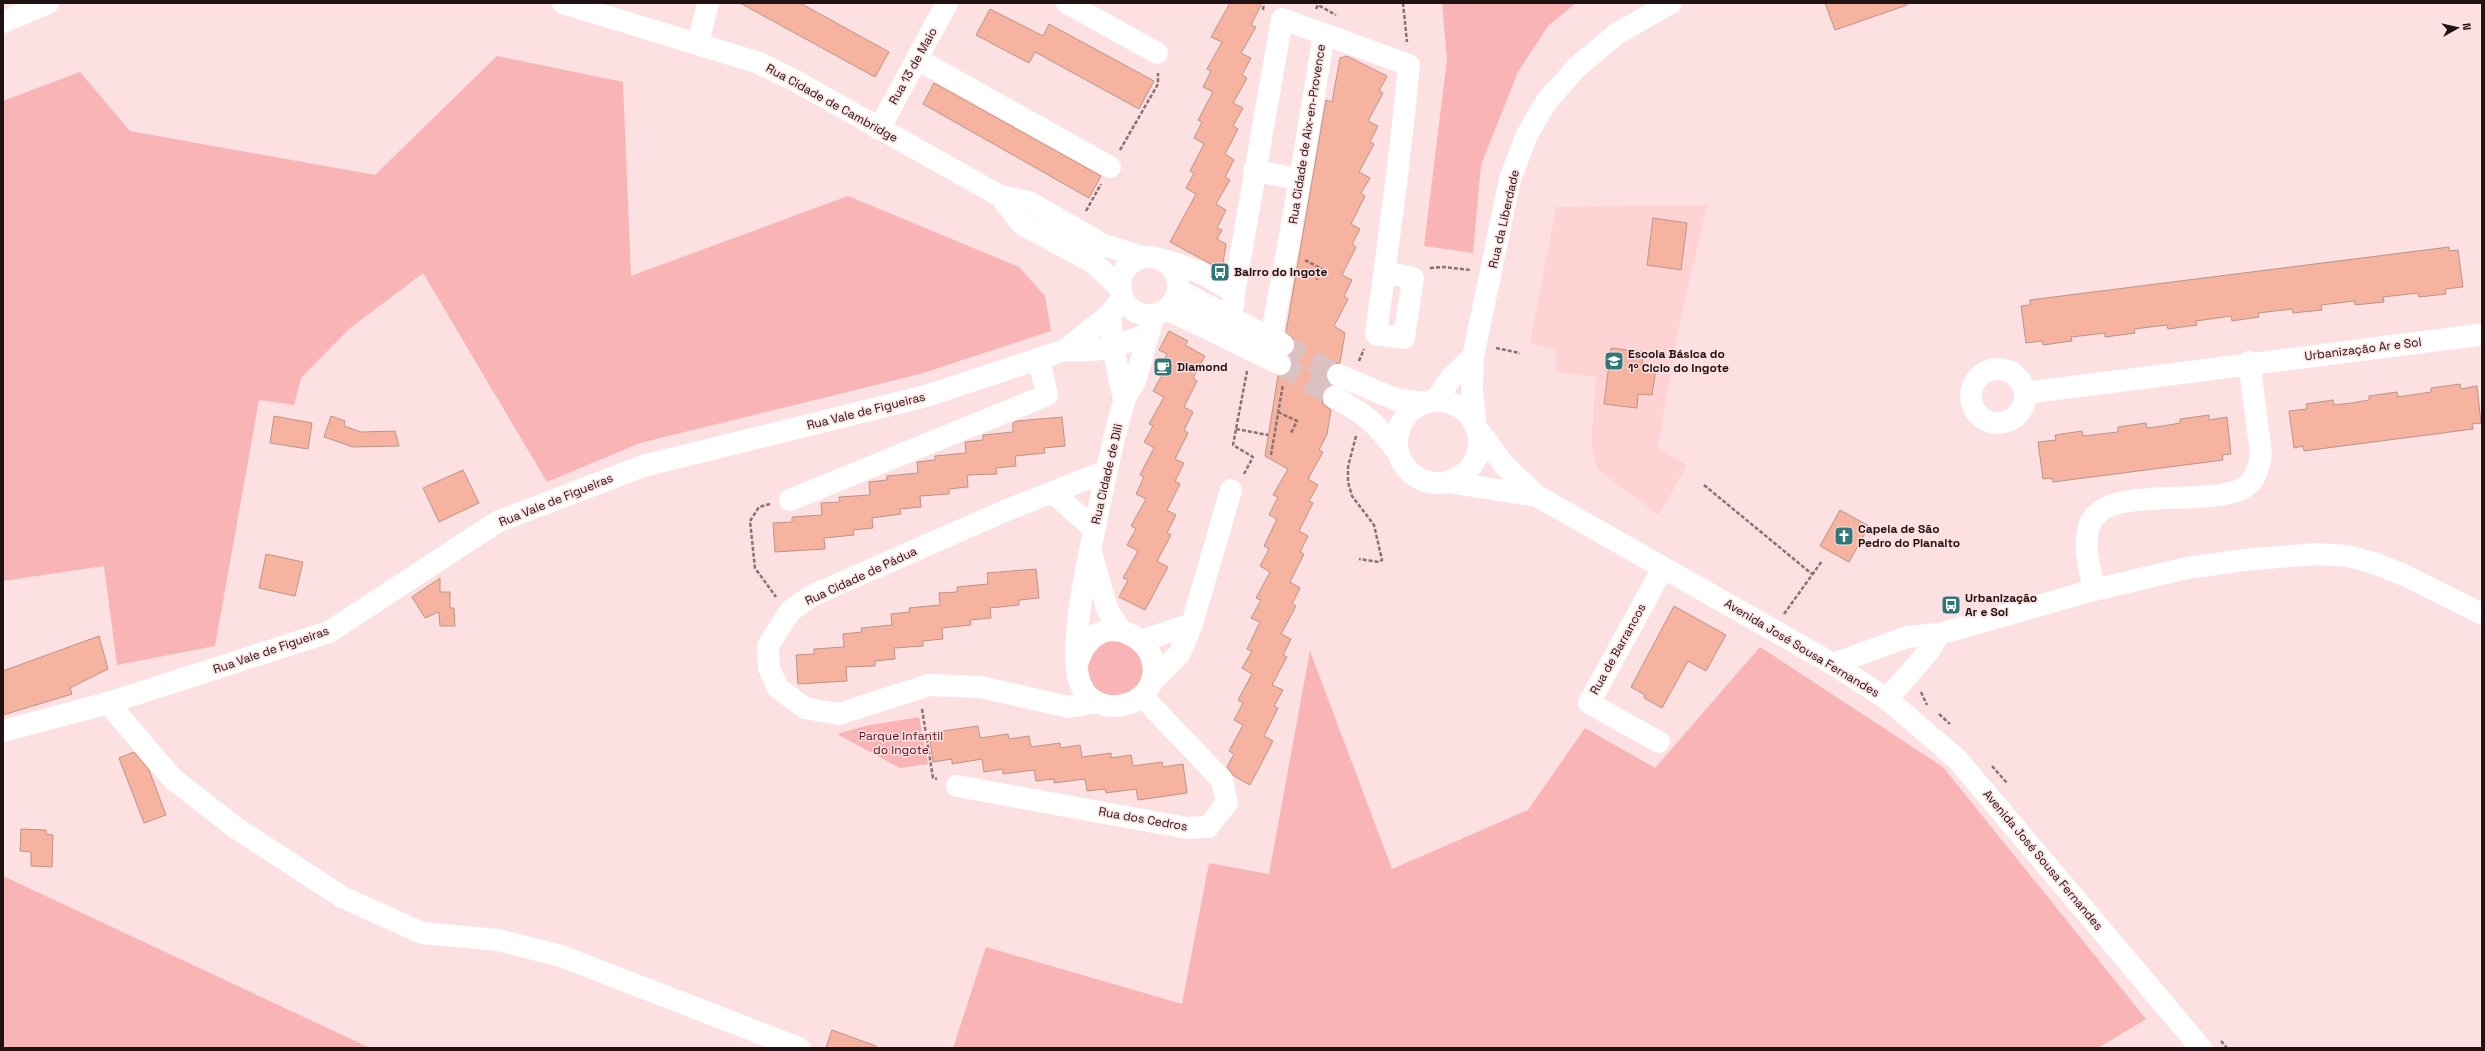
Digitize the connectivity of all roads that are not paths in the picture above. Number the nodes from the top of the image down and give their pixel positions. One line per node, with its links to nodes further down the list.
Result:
1 (48, 3): 7 (street)
2 (563, 3): 9 (street, Rua Cidade de Cambridge)
3 (708, 3): 9 (street)
4 (947, 3): 11 (street, Rua 13 de Maio)
5 (1067, 3): 10 (street)
6 (1671, 3): 28 (street, Rua da Liberdade)
7 (3, 22)
8 (1324, 34): 14 (street, Rua Cidade de Aix-en-Provence); 15 (street, Rua Cidade de Aix-en-Provence); 18 (street)
9 (698, 44): 12 (street, Rua Cidade de Cambridge)
10 (1157, 53)
11 (916, 60): 12 (street, Rua 13 de Maio); 13 (street)
12 (879, 129): 16 (street, Rua Cidade de Cambridge)
13 (1110, 167)
14 (1254, 170): 15 (street); 20 (street, Rua Cidade de Aix-en-Provence)
15 (1300, 180): 27 (street, Rua Cidade de Aix-en-Provence)
16 (1000, 196): 17 (street, Rua Cidade de Cambridge); 21 (street, Rua Cidade de Cambridge)
17 (1153, 259): 19 (street); 20 (street, Rua Cidade de Cambridge); 21 (street)
18 (1385, 272): 18 (street)
19 (1178, 290): 22 (street); 23 (street)
20 (1234, 293): 22 (street, Rua Cidade de Aix-en-Provence)
21 (1118, 301): 23 (street, Rua Cidade de Cambridge); 25 (street, Rua Cidade de Dili); 26 (street, Rua Vale de Figueiras)
22 (1232, 318): 27 (street)
23 (1156, 319): 25 (street, Rua Vale de Figueiras); 27 (street, Rua Cidade de Cambridge); 34 (street, Rua Cidade de Dili)
24 (2481, 333): 30 (street, Urbanização Ar e Sol)
25 (1113, 348): 26 (street, Rua Vale de Figueiras); 34 (street, Rua Cidade de Dili)
26 (1065, 350): 29 (street, Rua Vale de Figueiras)
27 (1278, 350)
28 (1473, 357): 35 (street); 36 (street, Rua da Liberdade)
29 (1039, 359): 43 (street); 57 (street, Rua Vale de Figueiras)
30 (2249, 362): 32 (street, Urbanização Ar e Sol); 46 (street)
31 (1344, 378): 35 (street)
32 (2025, 393)
33 (1334, 396): 37 (street)
34 (1124, 400): 38 (street, Rua Cidade de Dili)
35 (1430, 401): 36 (street); 37 (street)
36 (1477, 426): 39 (street); 42 (street, Avenida José Sousa Fernandes)
37 (1398, 452): 39 (street)
38 (1106, 471): 41 (street, Rua Cidade de Pádua); 44 (street, Rua Cidade de Dili)
39 (1448, 482): 42 (street, Avenida José Sousa Fernandes)
40 (1231, 490): 48 (street)
41 (1052, 492): 44 (street); 56 (street, Rua Cidade de Pádua)
42 (1537, 496): 45 (street, Avenida José Sousa Fernandes)
43 (790, 500)
44 (1092, 539): 49 (street, Rua Cidade de Dili); 52 (street, Rua Cidade de Dili)
45 (1663, 568): 53 (street, Avenida José Sousa Fernandes); 59 (street, Rua de Barrancos)
46 (2094, 590): 47 (street); 50 (street)
47 (2482, 614)
48 (1192, 624): 51 (street); 54 (street)
49 (1121, 631): 51 (street); 52 (street)
50 (1940, 634): 53 (street); 55 (street)
51 (1141, 641): 54 (street)
52 (1078, 662): 56 (street)
53 (1833, 664): 55 (street, Avenida José Sousa Fernandes)
54 (1147, 690): 56 (street); 60 (street, Rua dos Cedros)
55 (1887, 699): 62 (street, Avenida José Sousa Fernandes)
56 (1096, 702)
57 (108, 703): 58 (street, Rua Vale de Figueiras); 61 (street)
58 (3, 731)
59 (1658, 742)
60 (957, 786)
61 (799, 1048)
62 (2201, 1048)

